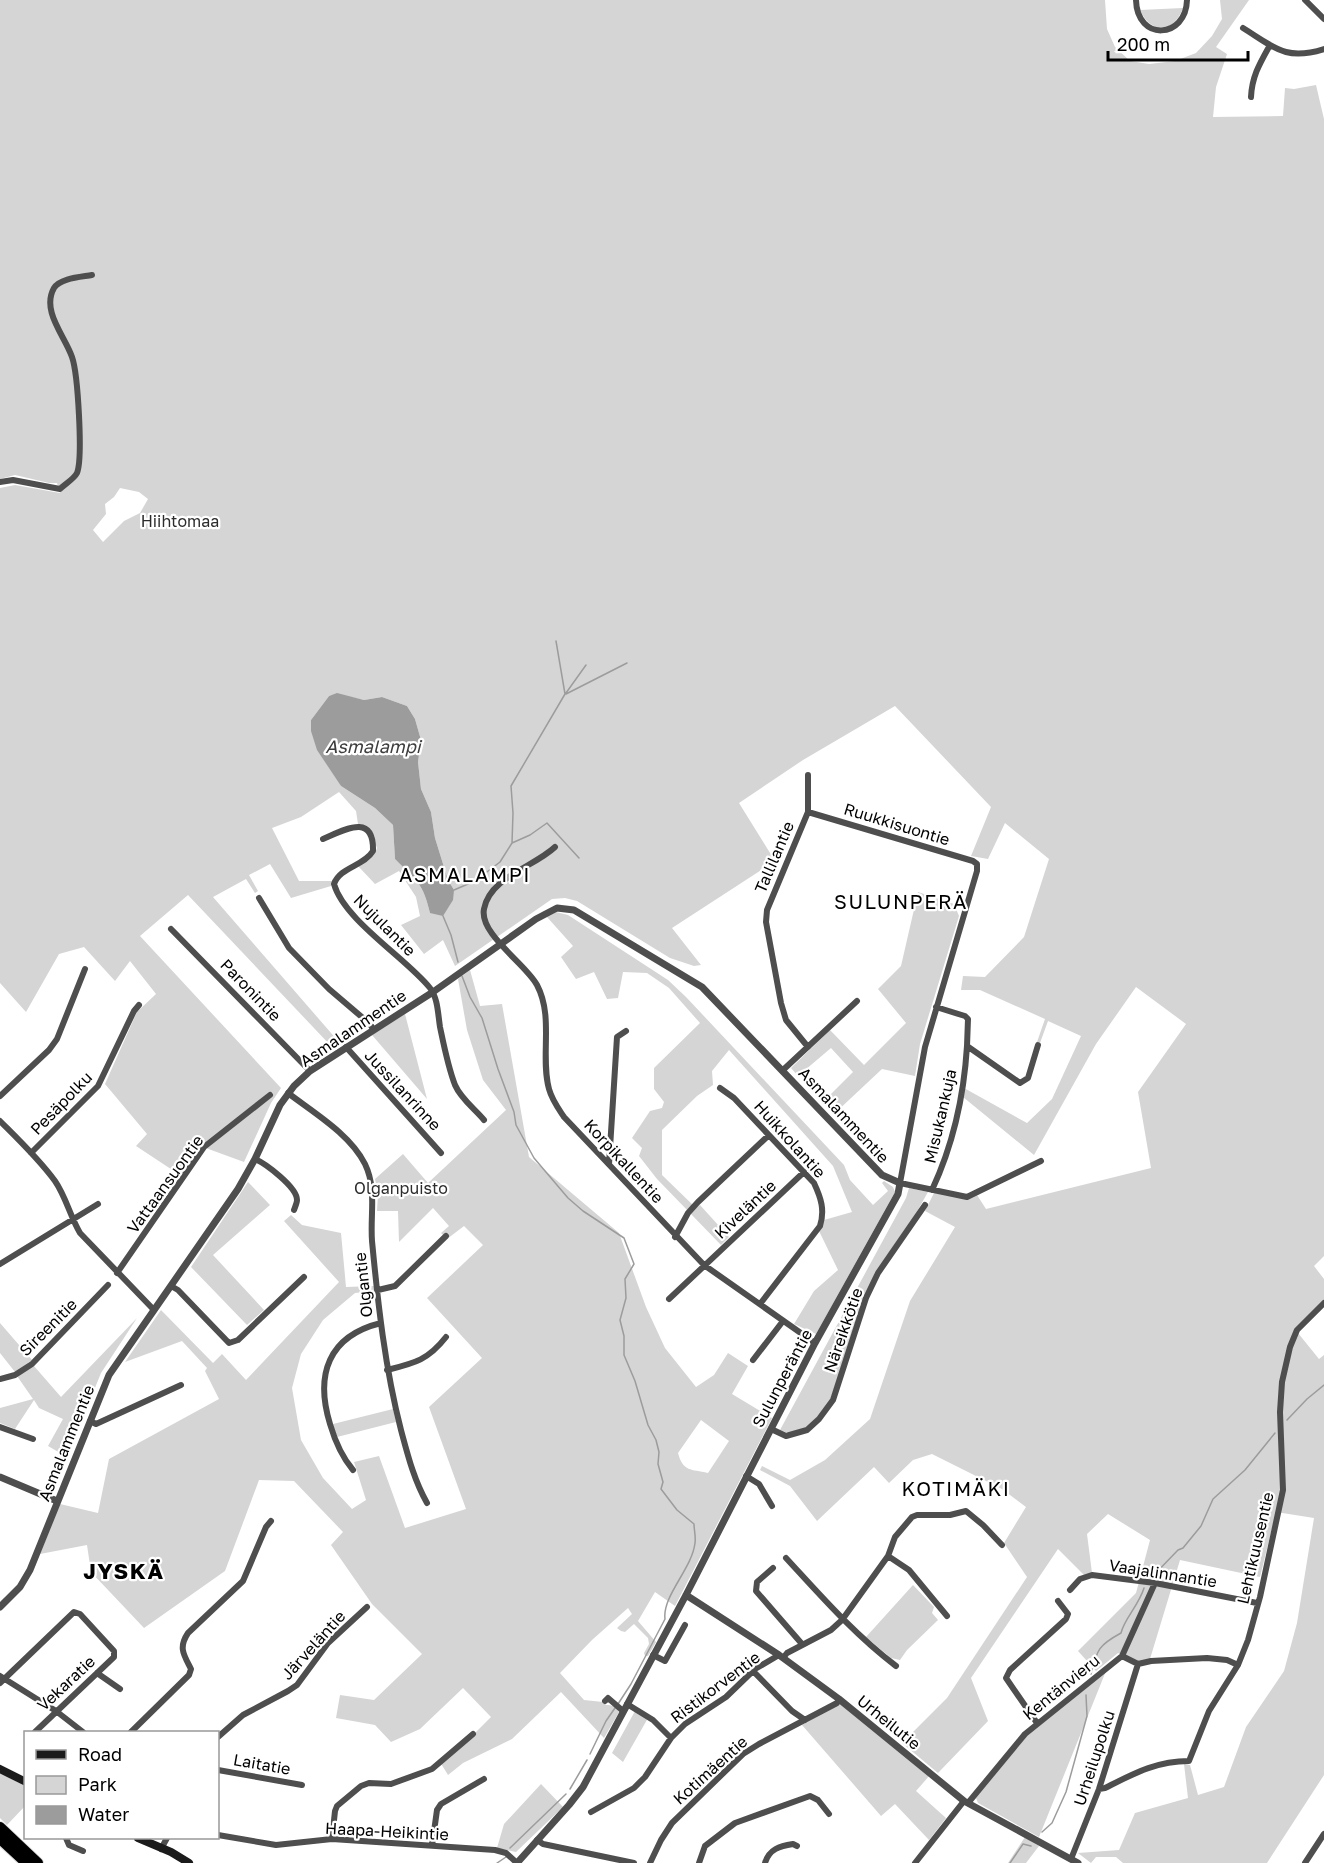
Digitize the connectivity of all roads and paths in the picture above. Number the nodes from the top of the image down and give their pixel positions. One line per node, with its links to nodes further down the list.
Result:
1 (1136, 0): 2 (street)
2 (1187, 0)
3 (1305, 0): 4 (street)
4 (1324, 19)
5 (1243, 28): 6 (street)
6 (1270, 45): 7 (street); 8 (street)
7 (1324, 49)
8 (1251, 97)
9 (92, 274): 10 (street)
10 (0, 482)
11 (808, 775): 12 (street, Tallilantie)
12 (808, 812): 15 (street, Ruukkisuontie); 29 (street, Tallilantie)
13 (324, 839): 20 (street, Nujulantie)
14 (555, 848): 18 (street, Korpikallentie)
15 (977, 864): 23 (street, Sulunperäntie)
16 (259, 898): 24 (street)
17 (171, 929): 31 (street, Paronintie)
18 (500, 944): 20 (street, Asmalammentie); 30 (street, Asmalammentie); 43 (street, Korpikallentie)
19 (85, 969): 35 (street)
20 (433, 992): 24 (street, Asmalammentie); 36 (street)
21 (857, 1001): 29 (street)
22 (139, 1005): 40 (street, Pesäpolku)
23 (936, 1007): 27 (street, Misukankuja); 45 (street, Sulunperäntie)
24 (373, 1029): 28 (street, Asmalammentie)
25 (626, 1031): 43 (street)
26 (1038, 1045): 27 (street)
27 (967, 1046): 46 (street, Misukankuja)
28 (346, 1047): 31 (street, Asmalammentie); 39 (street, Jussilanrinne)
29 (808, 1047): 30 (street)
30 (783, 1070): 45 (street, Asmalammentie)
31 (310, 1071): 33 (street, Asmalammentie)
32 (720, 1088): 38 (street, Huikkolantie)
33 (288, 1093): 41 (street, Asmalammentie); 59 (street, Olgantie)
34 (270, 1095): 55 (street, Vattaansuontie)
35 (0, 1096)
36 (484, 1120)
37 (0, 1121): 40 (street)
38 (769, 1135): 44 (street, Huikkolantie); 52 (street)
39 (441, 1152)
40 (31, 1153): 50 (street)
41 (255, 1159): 49 (street); 58 (street, Asmalammentie)
42 (1041, 1161): 46 (street)
43 (609, 1164): 52 (street, Korpikallentie)
44 (804, 1172): 54 (street, Kiveläntie); 62 (street, Huikkolantie)
45 (900, 1183): 46 (street); 67 (street, Sulunperäntie)
46 (932, 1190)
47 (98, 1204): 50 (street)
48 (925, 1204): 74 (street, Näreikkötie)
49 (294, 1210)
50 (72, 1220): 53 (street); 55 (street)
51 (446, 1236): 59 (street)
52 (675, 1237): 54 (street, Korpikallentie)
53 (0, 1264)
54 (704, 1265): 60 (street, Kiveläntie); 62 (street, Korpikallentie)
55 (117, 1273): 63 (street)
56 (304, 1278): 58 (street)
57 (108, 1285): 70 (street, Sireenitie)
58 (171, 1286): 63 (street, Asmalammentie)
59 (378, 1290): 65 (street, Olgantie)
60 (669, 1299)
61 (1324, 1303): 91 (street, Lehtikuusentie)
62 (760, 1304): 64 (street, Korpikallentie)
63 (153, 1310): 72 (street, Asmalammentie)
64 (783, 1321): 67 (street, Korpikallentie); 68 (street)
65 (381, 1323): 69 (street, Olgantie); 76 (street)
66 (446, 1337): 69 (street)
67 (815, 1343): 74 (street, Sulunperäntie)
68 (753, 1360)
69 (387, 1370): 80 (street, Olgantie)
70 (0, 1379)
71 (181, 1385): 72 (street)
72 (90, 1421): 79 (street, Asmalammentie)
73 (0, 1427): 75 (street)
74 (771, 1429): 77 (street, Sulunperäntie)
75 (33, 1439)
76 (353, 1470)
77 (746, 1476): 81 (street); 89 (street, Sulunperäntie)
78 (0, 1477): 79 (street)
79 (57, 1500): 92 (street, Asmalammentie)
80 (427, 1503)
81 (772, 1506)
82 (271, 1521): 116 (street)
83 (1002, 1545): 84 (street)
84 (888, 1556): 94 (street); 95 (street)
85 (786, 1558): 95 (street)
86 (773, 1568): 97 (street)
87 (1155, 1583): 88 (street, Vaajalinnantie); 91 (street, Vaajalinnantie); 99 (street, Kentänvieru)
88 (1070, 1590)
89 (686, 1595): 98 (street, Sulunperäntie); 100 (street, Urheilutie)
90 (1058, 1601): 113 (street)
91 (1257, 1603): 102 (street, Lehtikuusentie)
92 (0, 1607)
93 (367, 1607): 118 (street, Järveläntie)
94 (947, 1616)
95 (842, 1620): 97 (street, Ristikorventie); 103 (street)
96 (685, 1625): 98 (street)
97 (802, 1644): 100 (street, Ristikorventie)
98 (653, 1655): 110 (street, Sulunperäntie)
99 (1122, 1656): 101 (street); 113 (street, Kentänvieru)
100 (781, 1657): 104 (street, Ristikorventie); 108 (street, Urheilutie)
101 (1138, 1664): 102 (street); 125 (street, Urheilupolku)
102 (1238, 1665): 125 (street, Lehtikuusentie)
103 (896, 1666)
104 (753, 1671): 112 (street); 119 (street, Ristikorventie)
105 (97, 1673): 106 (street, Vekaratie); 107 (street); 111 (street, Vekaratie)
106 (2, 1679): 111 (street)
107 (120, 1689)
108 (839, 1699): 112 (street, Kotimäentie); 126 (street, Urheilutie)
109 (605, 1701): 110 (street)
110 (621, 1706): 119 (street); 137 (street, Sulunperäntie)
111 (56, 1711): 114 (street, Vekaratie); 115 (street)
112 (805, 1720): 148 (street, Kotimäentie)
113 (1037, 1723): 126 (street, Kentänvieru)
114 (36, 1731)
115 (82, 1731)
116 (132, 1731)
117 (473, 1734): 136 (street)
118 (219, 1736)
119 (671, 1738): 127 (street, Ristikorventie)
120 (0, 1769): 123 (main road)
121 (219, 1770): 124 (street, Laitatie)
122 (484, 1779): 138 (street)
123 (24, 1781)
124 (302, 1785)
125 (1099, 1789): 143 (street, Urheilupolku)
126 (966, 1802): 143 (street, Urheilutie); 151 (street, Kentänvieru)
127 (591, 1812)
128 (829, 1814): 149 (street)
129 (0, 1827): 145 (highway)
130 (1324, 1834): 152 (street)
131 (219, 1835): 136 (street, Haapa-Heikintie)
132 (0, 1839): 144 (highway)
133 (66, 1839): 141 (street)
134 (140, 1839): 140 (main road)
135 (166, 1839): 140 (street)
136 (332, 1839): 138 (street, Haapa-Heikintie)
137 (537, 1840): 146 (street, Sulunperäntie); 147 (street)
138 (432, 1846): 146 (street, Haapa-Heikintie)
139 (797, 1846): 150 (street)
140 (161, 1849): 142 (main road)
141 (83, 1851)
142 (185, 1861)
143 (1071, 1861)
144 (26, 1863)
145 (38, 1863)
146 (517, 1863)
147 (634, 1863)
148 (650, 1863)
149 (699, 1863)
150 (765, 1863)
151 (915, 1863)
152 (1306, 1863)

